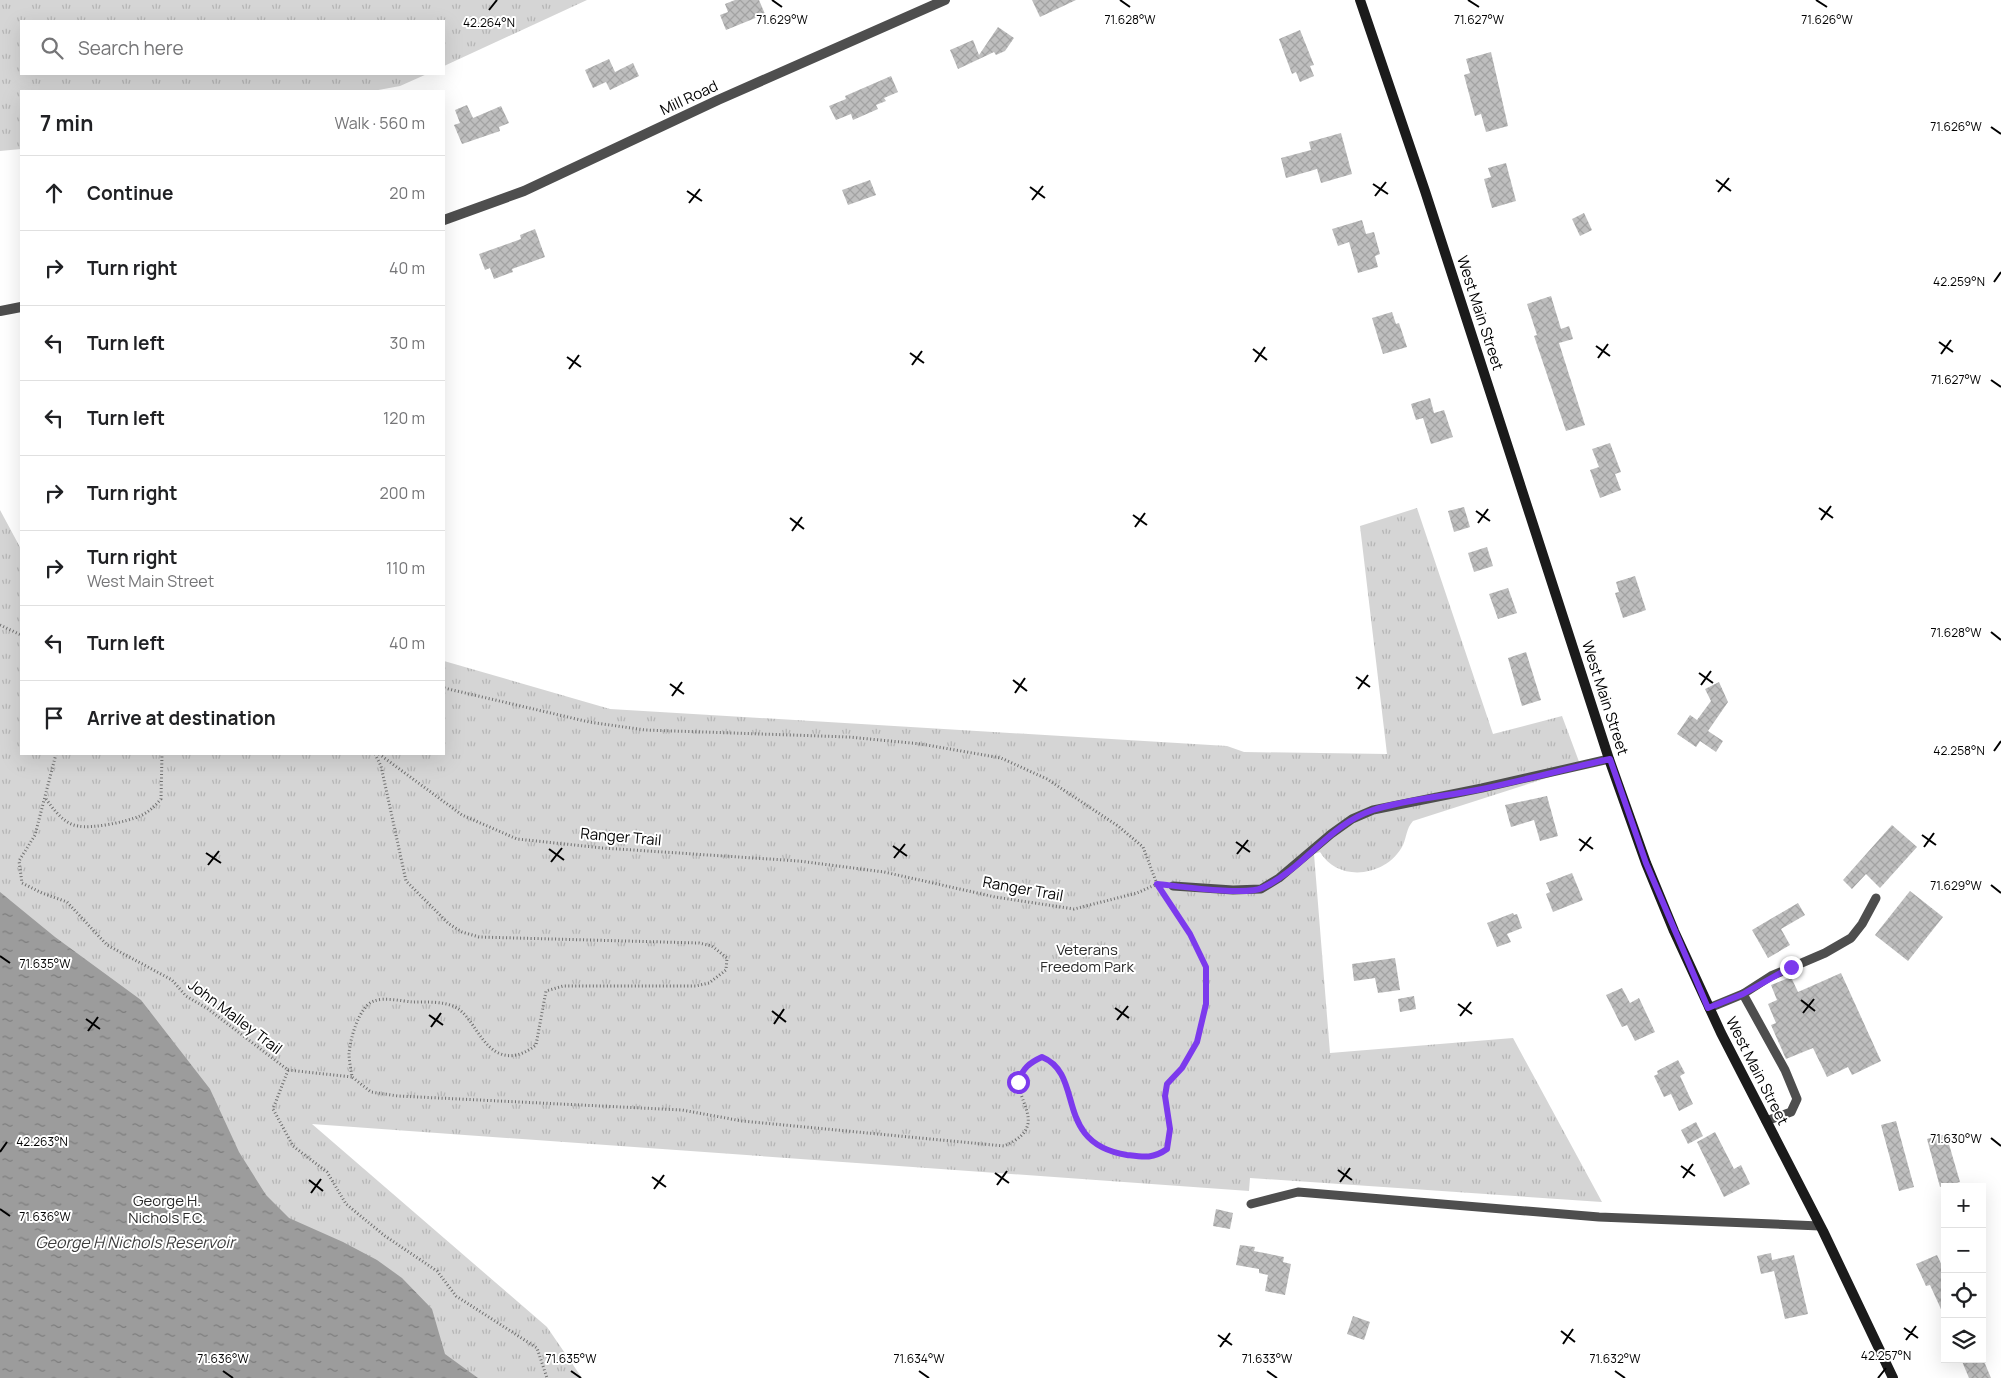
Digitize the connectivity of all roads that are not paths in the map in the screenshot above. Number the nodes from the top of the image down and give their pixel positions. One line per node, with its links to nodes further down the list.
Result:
1 (945, 0): 3 (street, Mill Road)
2 (1360, 0): 6 (main road, West Main Street)
3 (445, 220)
4 (20, 307): 5 (street)
5 (0, 311)
6 (1610, 759): 7 (lane); 10 (main road, West Main Street)
7 (1173, 886)
8 (1876, 898): 9 (lane)
9 (1743, 994): 10 (lane); 11 (lane)
10 (1708, 1008): 11 (main road, West Main Street)
11 (1766, 1122): 13 (main road, West Main Street)
12 (1251, 1204): 13 (lane)
13 (1820, 1226): 14 (main road, West Main Street)
14 (1893, 1378)

